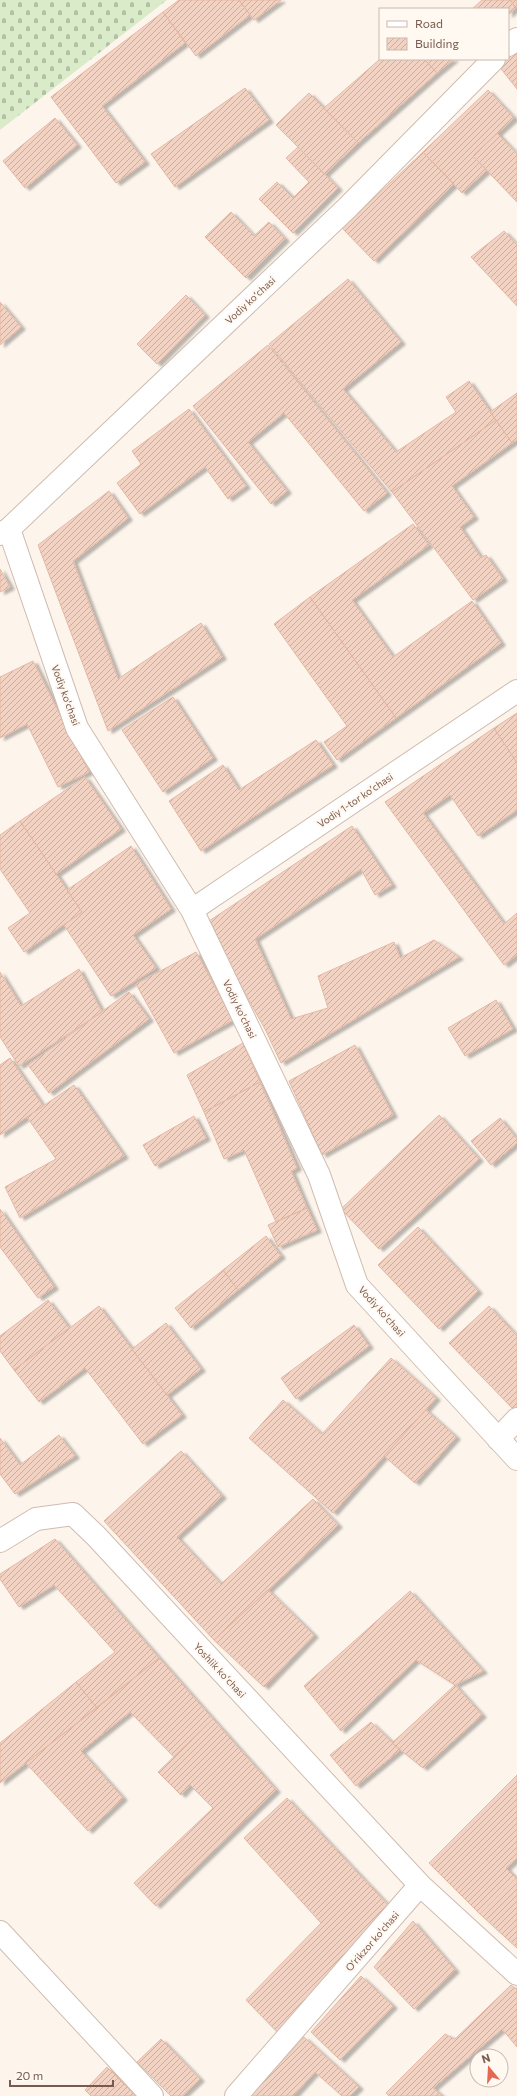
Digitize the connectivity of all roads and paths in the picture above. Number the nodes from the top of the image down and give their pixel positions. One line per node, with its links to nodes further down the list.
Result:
1 (493, 60): 2 (street, Vodiy koʻchasi)
2 (4, 531): 4 (street, Vodiy ko'chasi)
3 (517, 691): 4 (street, Vodiy 1-tor koʼchasi)
4 (192, 910): 6 (street, Vodiy ko'chasi)
5 (517, 1419): 6 (street)
6 (498, 1439): 7 (street, Vodiy ko'chasi)
7 (517, 1459)
8 (0, 1541): 9 (street, Yoshlik koʻchasi)
9 (420, 1885): 11 (street); 13 (street, Oʻrikzor ko'chasi)
10 (0, 1932): 12 (street)
11 (517, 1974)
12 (152, 2096)
13 (236, 2096)

